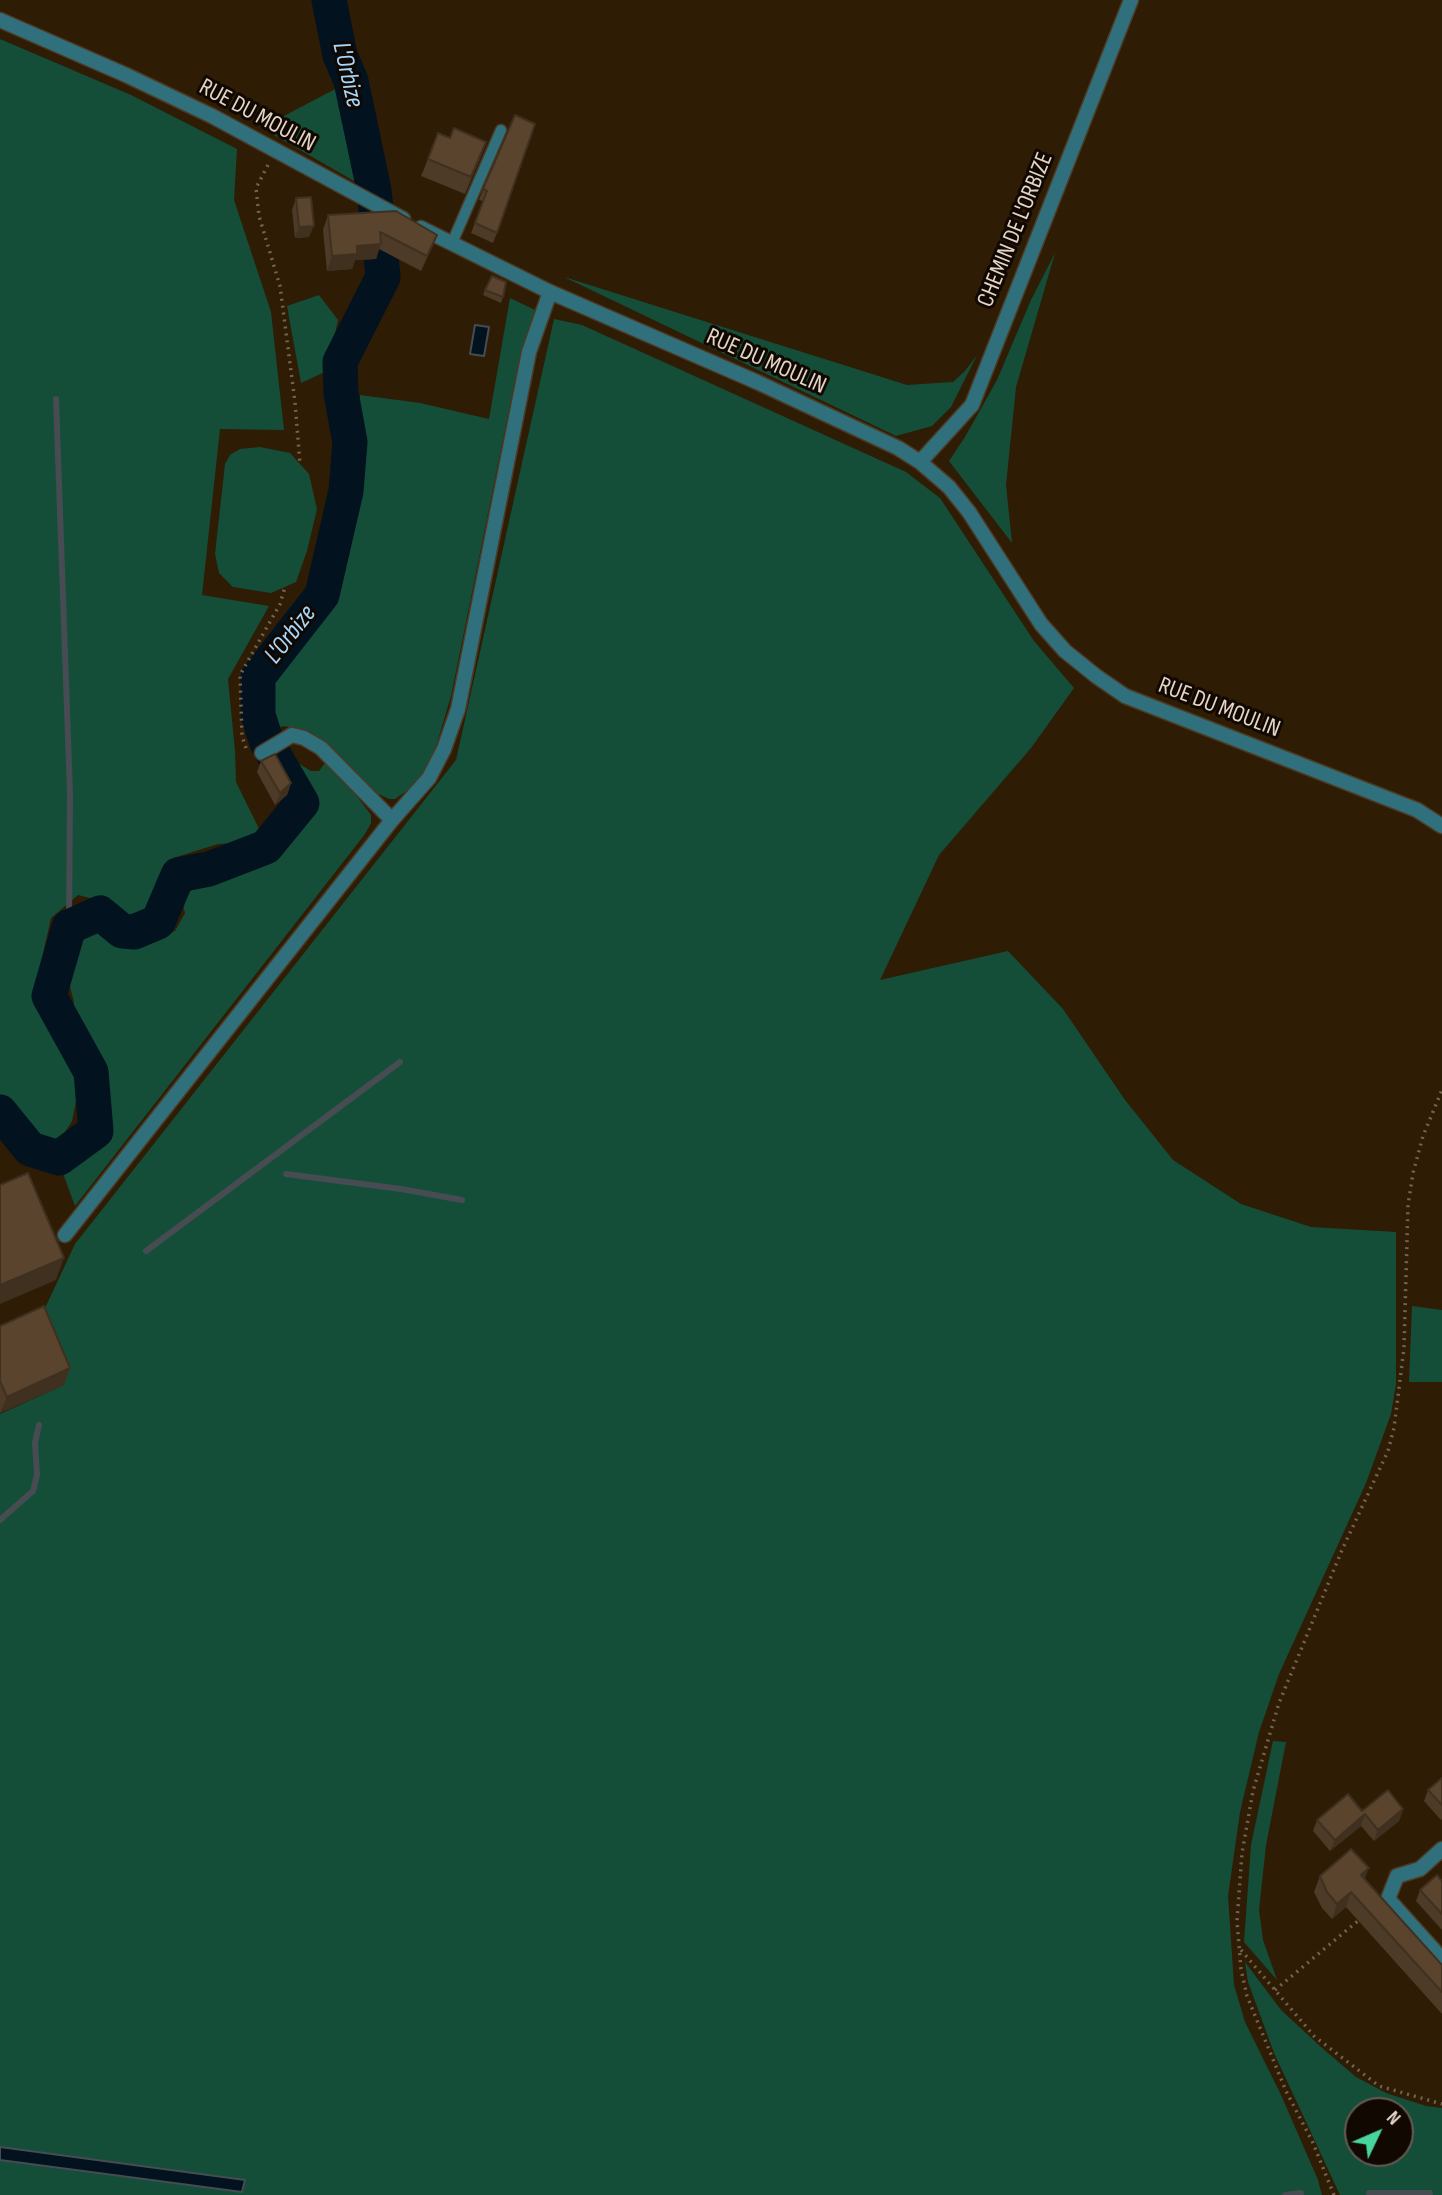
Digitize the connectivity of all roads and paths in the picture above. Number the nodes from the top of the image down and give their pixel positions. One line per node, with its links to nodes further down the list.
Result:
1 (1131, 0): 7 (street, CHEMIN DE L'ORBIZE)
2 (0, 20): 4 (street, RUE DU MOULIN)
3 (501, 130): 5 (lane)
4 (275, 151): 5 (street, RUE DU MOULIN); 8 (path)
5 (452, 243): 6 (street, RUE DU MOULIN)
6 (550, 292): 7 (street, RUE DU MOULIN); 11 (street)
7 (920, 462): 12 (street, RUE DU MOULIN)
8 (300, 464)
9 (285, 587): 10 (path)
10 (262, 753): 11 (street)
11 (392, 820): 14 (street)
12 (1442, 826)
13 (1442, 1090): 17 (path)
14 (65, 1234)
15 (1442, 1849): 16 (street)
16 (1388, 1899): 18 (street); 19 (path)
17 (1239, 1948): 19 (path); 21 (path)
18 (1442, 1959)
19 (1275, 1990): 20 (path)
20 (1442, 2104)
21 (1334, 2195)

